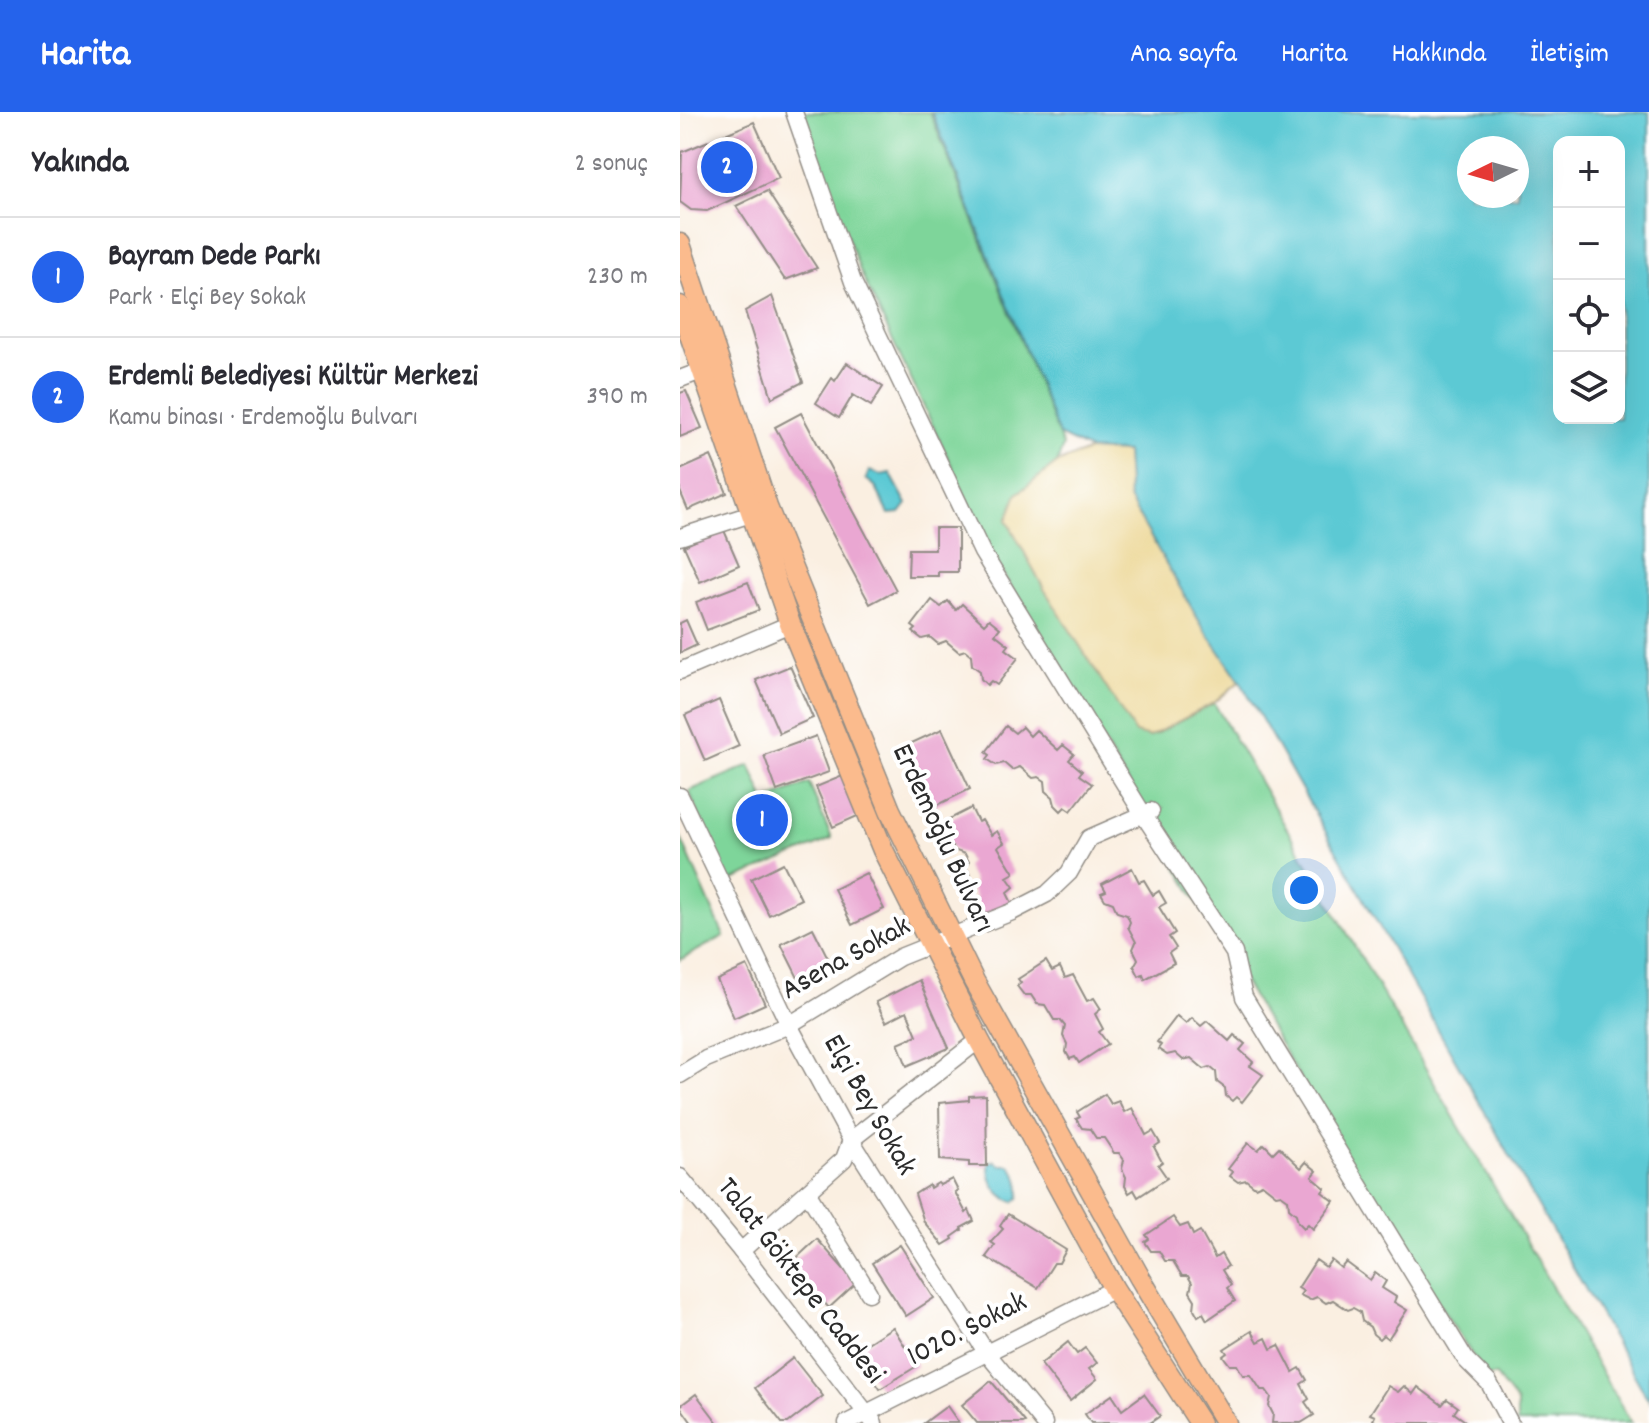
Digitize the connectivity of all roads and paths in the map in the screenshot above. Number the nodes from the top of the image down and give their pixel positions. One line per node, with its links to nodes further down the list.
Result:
1 (794, 112): 12 (street)
2 (680, 244): 3 (main road, Erdemoğlu Bulvarı)
3 (688, 288): 13 (main road, Erdemoğlu Bulvarı)
4 (680, 306): 5 (main road, Erdemoğlu Bulvarı)
5 (701, 371): 6 (street); 7 (main road, Erdemoğlu Bulvarı)
6 (680, 379)
7 (751, 514): 8 (street); 9 (main road, Erdemoğlu Bulvarı)
8 (680, 537)
9 (790, 624): 10 (street); 14 (main road, Erdemoğlu Bulvarı)
10 (680, 671)
11 (680, 796): 15 (street, Elçi Bey Sokak)
12 (1147, 812): 13 (street, Asena Sokak); 30 (street)
13 (954, 936): 14 (street, Asena Sokak); 29 (main road, Erdemoğlu Bulvarı)
14 (930, 944): 15 (street, Asena Sokak); 16 (main road, Erdemoğlu Bulvarı)
15 (789, 1025): 17 (street, Asena Sokak); 18 (street, Elçi Bey Sokak)
16 (979, 1040): 18 (street); 22 (main road, Erdemoğlu Bulvarı)
17 (680, 1075)
18 (851, 1140): 20 (street); 24 (street, Elçi Bey Sokak)
19 (680, 1177): 21 (street, Talat Göktepe Caddesi)
20 (807, 1192): 21 (street); 23 (street)
21 (741, 1251): 25 (street, Talat Göktepe Caddesi)
22 (1114, 1289): 24 (street, 1020. Sokak); 28 (main road, Erdemoğlu Bulvarı)
23 (869, 1293)
24 (986, 1352): 25 (street, 1020. Sokak); 27 (street, Elçi Bey Sokak)
25 (870, 1418): 26 (street, 1020. Sokak)
26 (847, 1423)
27 (1044, 1423)
28 (1200, 1423)
29 (1226, 1423)
30 (1510, 1423)

